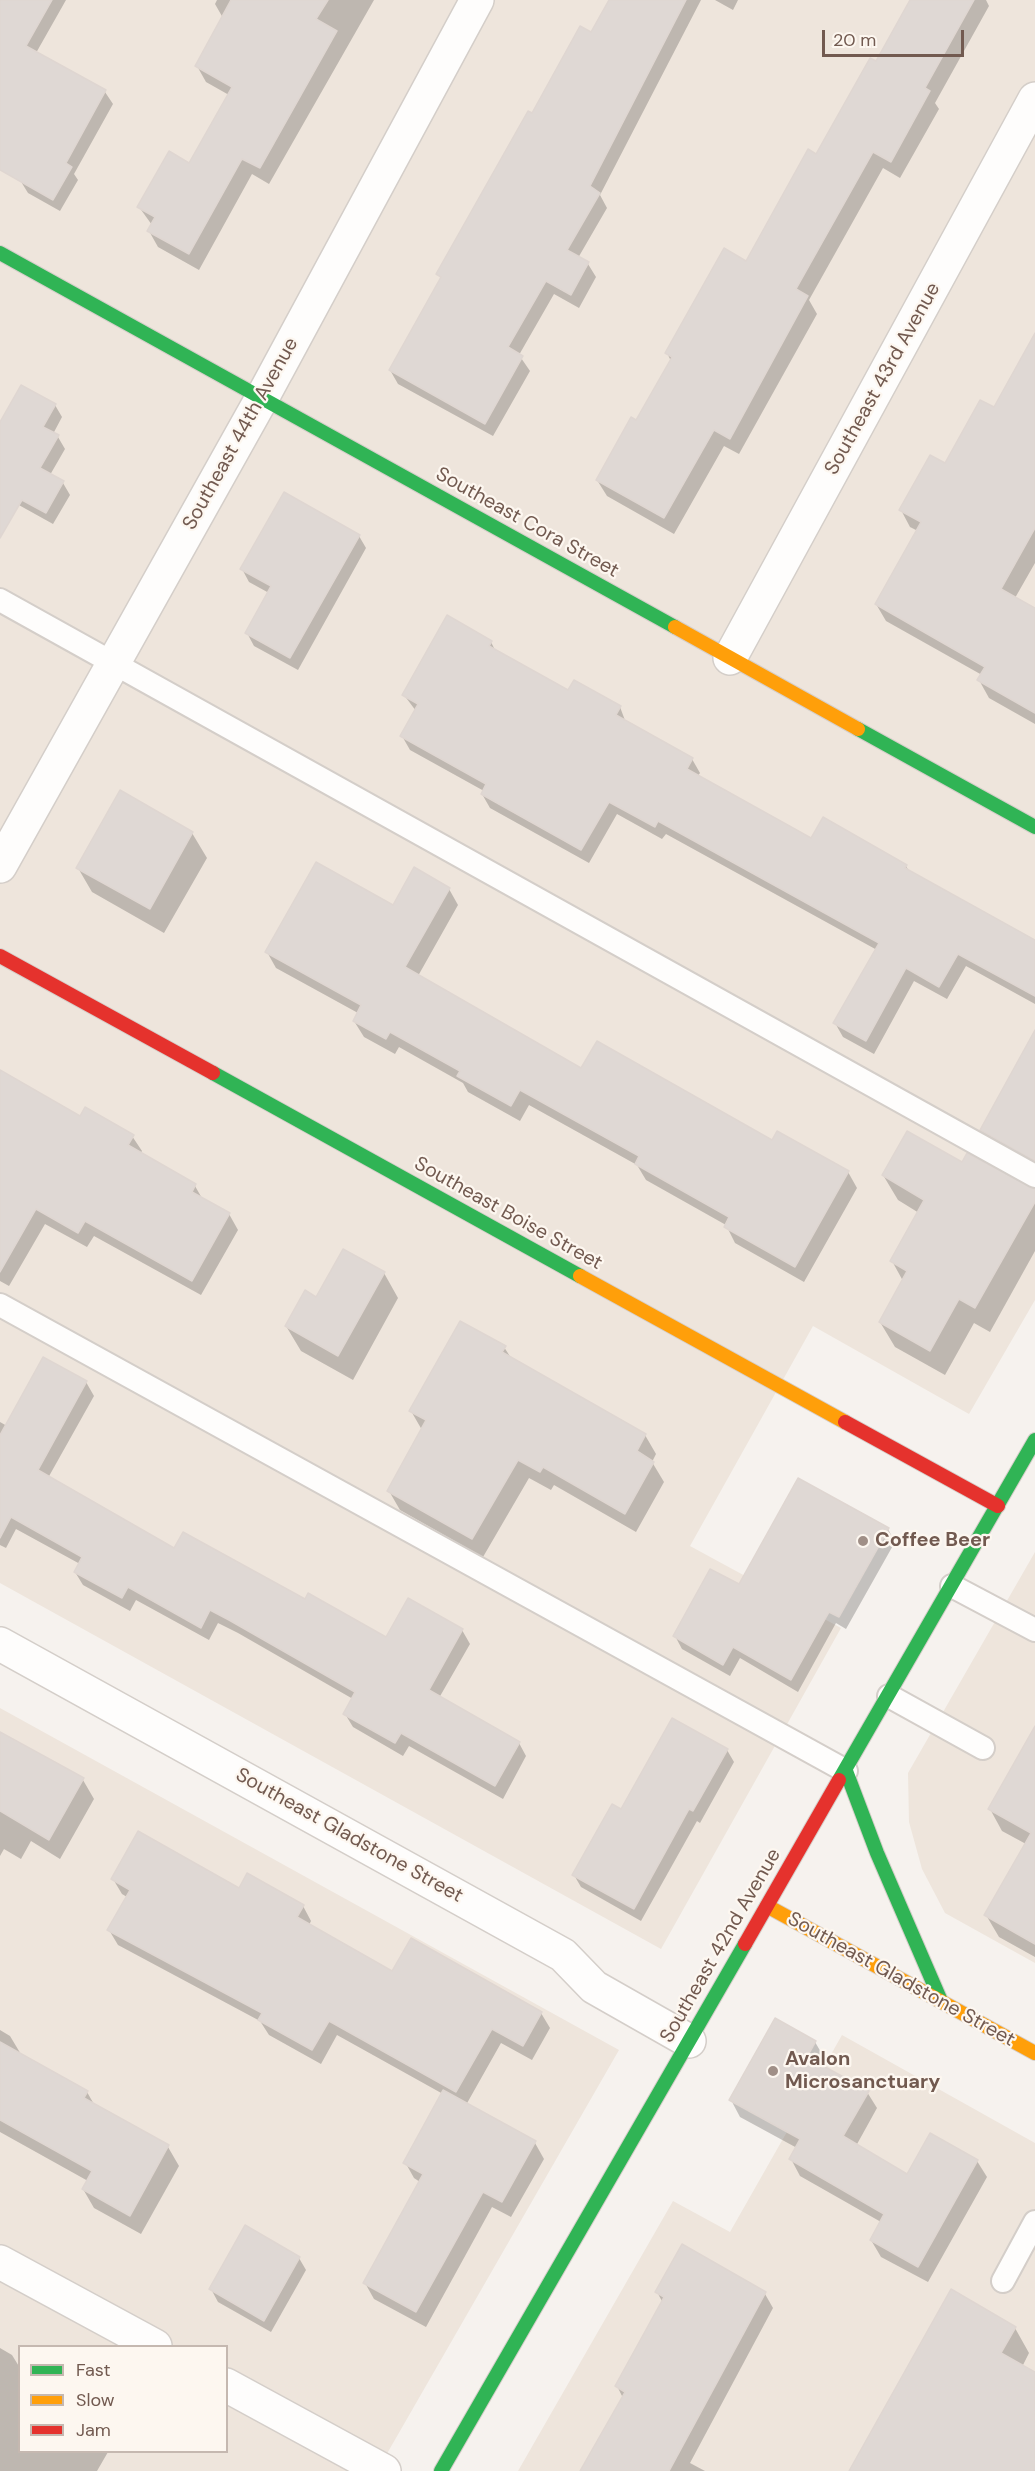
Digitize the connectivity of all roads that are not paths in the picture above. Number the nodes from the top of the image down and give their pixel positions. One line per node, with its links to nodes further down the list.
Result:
1 (477, 0): 4 (street, Southeast 44th Avenue)
2 (1035, 99): 6 (street, Southeast 43rd Avenue)
3 (0, 253): 4 (street, Southeast Cora Street)
4 (262, 398): 6 (street, Southeast Cora Street); 7 (street, Southeast 44th Avenue)
5 (0, 600): 7 (lane)
6 (730, 658): 8 (street, Southeast Cora Street)
7 (114, 664): 9 (street, Southeast 44th Avenue); 11 (lane)
8 (1035, 827)
9 (0, 866)
10 (0, 956): 14 (street, Southeast Boise Street)
11 (1035, 1176)
12 (0, 1305): 20 (lane)
13 (1035, 1440): 14 (street, Southeast 42nd Avenue)
14 (998, 1506): 15 (street, Southeast 42nd Avenue)
15 (952, 1586): 16 (lane); 18 (street, Southeast 42nd Avenue)
16 (1035, 1630)
17 (0, 1644): 23 (street, Southeast Gladstone Street)
18 (889, 1696): 19 (lane); 20 (street, Southeast 42nd Avenue)
19 (983, 1748)
20 (846, 1771): 21 (street, Southeast 42nd Avenue); 22 (street)
21 (767, 1906): 22 (street, Southeast Gladstone Street); 23 (street, Southeast 42nd Avenue)
22 (941, 2001): 24 (street, Southeast Gladstone Street)
23 (689, 2041): 31 (street, Southeast 42nd Avenue)
24 (1035, 2053)
25 (1035, 2222): 27 (lane)
26 (0, 2262): 28 (street)
27 (1003, 2281)
28 (153, 2345)
29 (228, 2386): 30 (street)
30 (384, 2471)
31 (441, 2471)

